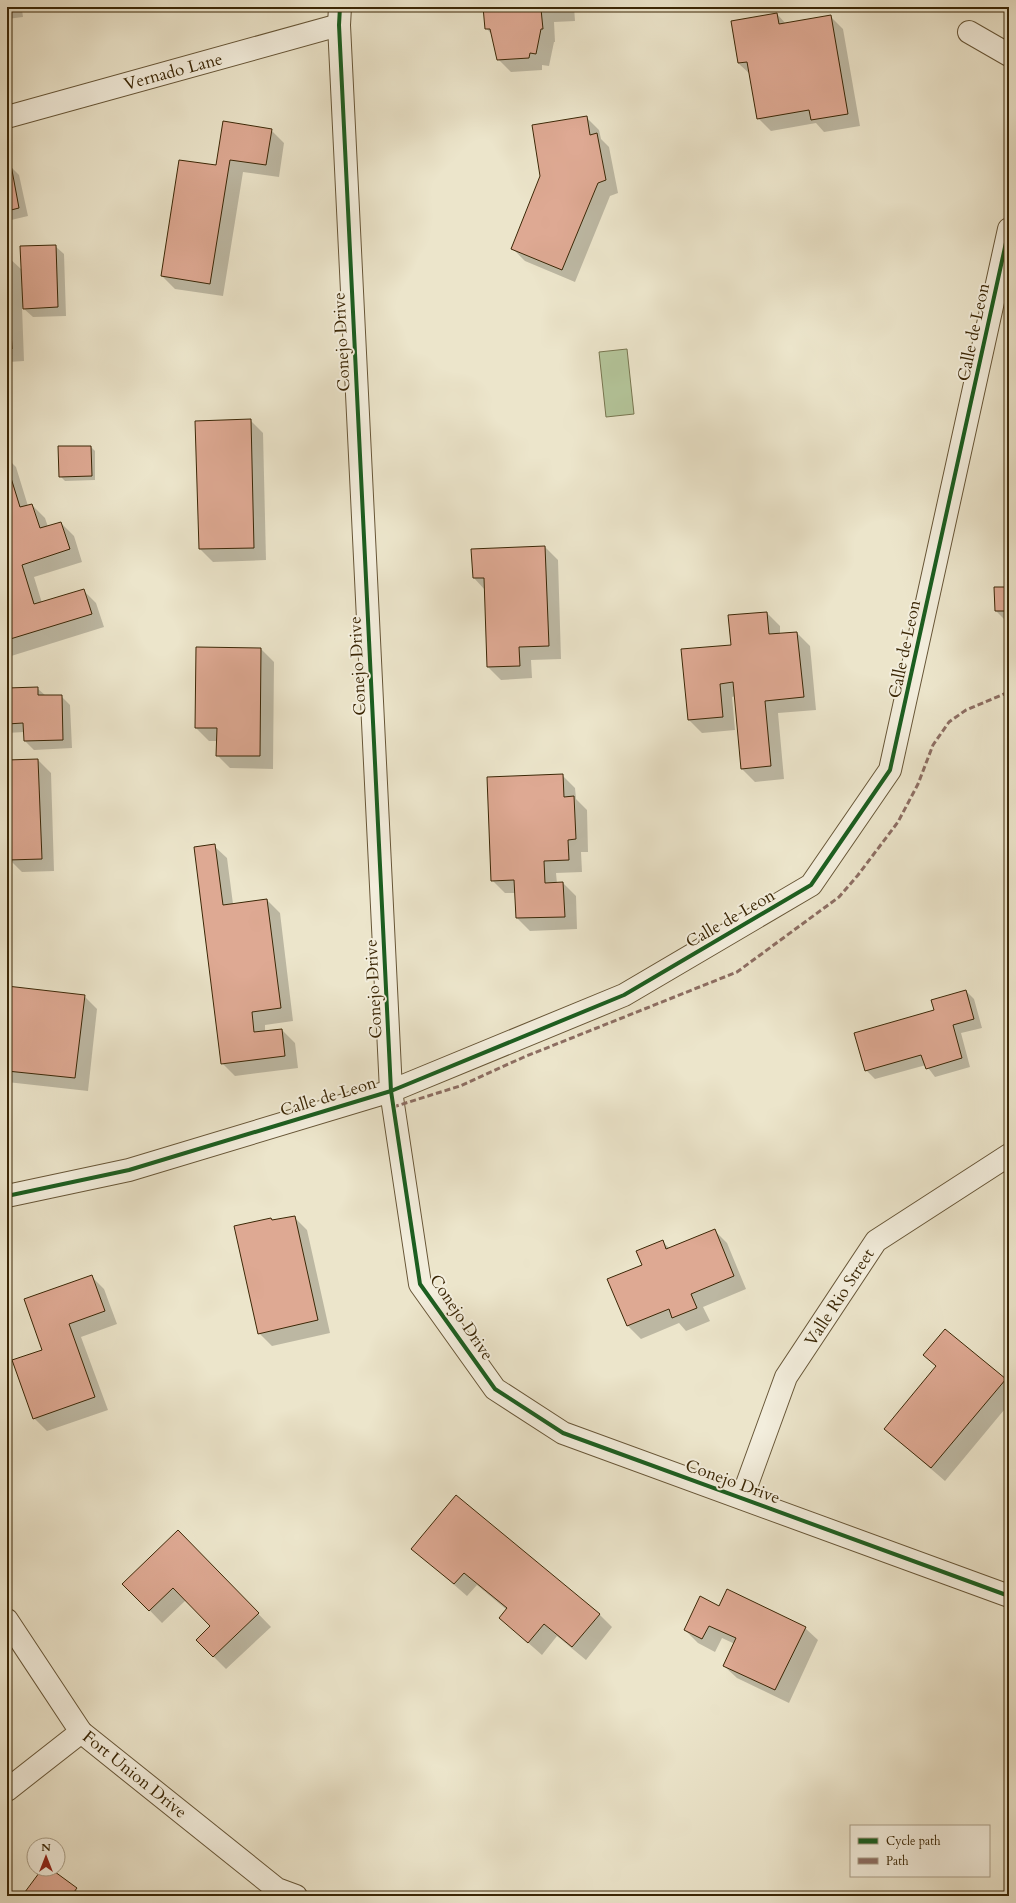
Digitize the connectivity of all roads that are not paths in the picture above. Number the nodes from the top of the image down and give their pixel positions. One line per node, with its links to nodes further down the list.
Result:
1 (339, 16): 4 (street, Vernado Lane); 6 (street, Conejo Drive)
2 (969, 32): 3 (street)
3 (1009, 55)
4 (7, 117)
5 (1009, 229): 6 (street, Calle de Leon)
6 (391, 1090): 8 (street, Calle de Leon); 9 (street, Conejo Drive)
7 (1009, 1155): 9 (street, Valle Rio Street)
8 (7, 1196)
9 (742, 1498): 10 (street, Conejo Drive)
10 (1009, 1596)
11 (7, 1620): 12 (street, Fort Union Drive)
12 (81, 1732): 13 (street); 14 (street, Fort Union Drive)
13 (7, 1790)
14 (296, 1896)

